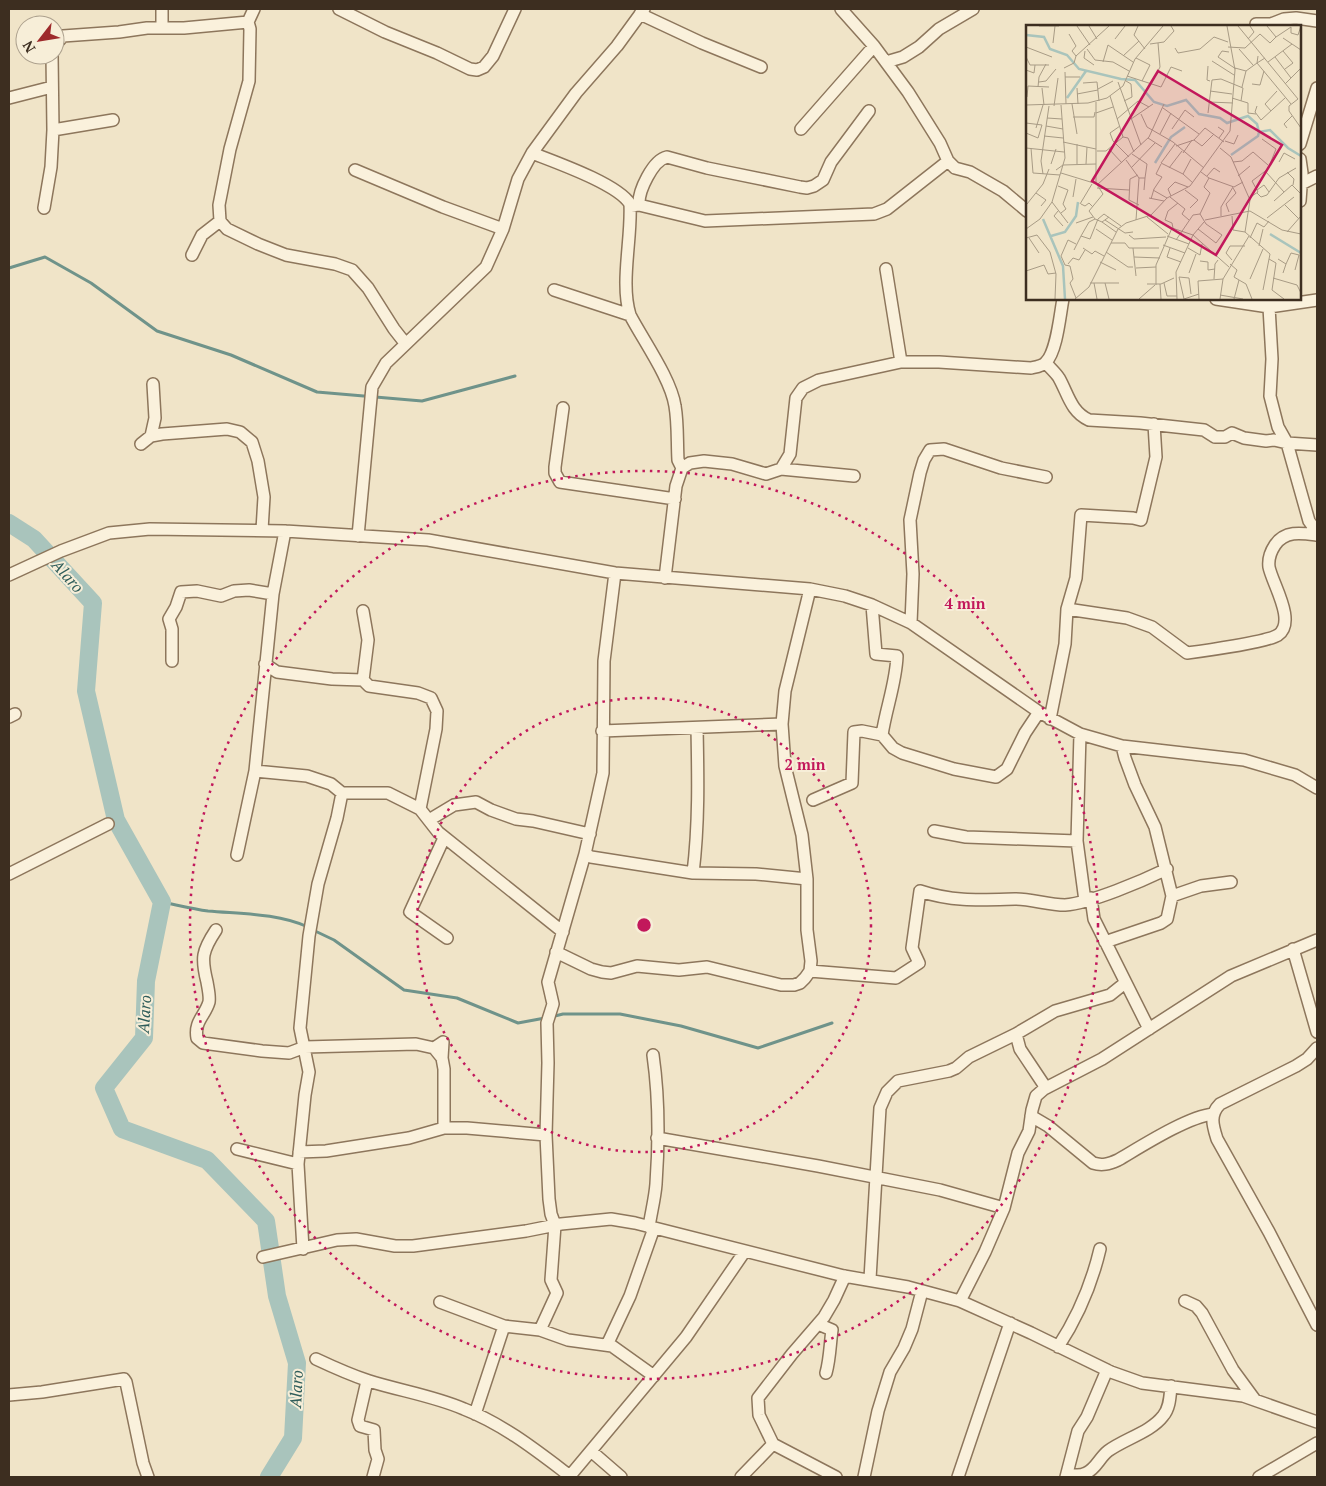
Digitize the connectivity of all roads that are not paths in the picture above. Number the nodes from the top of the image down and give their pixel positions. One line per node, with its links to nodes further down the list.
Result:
1 (162, 9): 11 (street)
2 (254, 9): 9 (street)
3 (339, 9): 4 (street)
4 (514, 9)
5 (841, 9): 13 (street)
6 (973, 9): 14 (street)
7 (642, 11): 16 (street); 25 (street)
8 (1317, 21): 10 (street)
9 (248, 22): 11 (street); 33 (street)
10 (1256, 24)
11 (162, 28): 12 (street)
12 (65, 36)
13 (874, 46): 14 (street); 22 (street)
14 (886, 62): 26 (street)
15 (52, 65): 17 (street)
16 (761, 67)
17 (52, 87): 19 (street); 23 (street)
18 (1317, 88): 24 (street)
19 (9, 98)
20 (869, 111): 30 (street)
21 (113, 120): 23 (street)
22 (801, 128)
23 (53, 130): 31 (street)
24 (1301, 141)
25 (532, 154): 30 (street); 34 (street)
26 (948, 161): 30 (street); 32 (street)
27 (355, 170): 34 (street)
28 (1317, 176): 29 (street)
29 (1301, 184)
30 (635, 206): 42 (street)
31 (44, 208)
32 (1026, 210)
33 (220, 221): 35 (street); 43 (street)
34 (503, 230): 43 (street)
35 (192, 254)
36 (886, 269): 44 (street)
37 (554, 290): 42 (street)
38 (1063, 300): 45 (street)
39 (1230, 300): 41 (street)
40 (1317, 300): 41 (street)
41 (1273, 303): 50 (street)
42 (630, 315): 53 (street)
43 (405, 343): 63 (street)
44 (901, 362): 45 (street); 54 (street)
45 (1046, 363): 48 (street)
46 (153, 384): 49 (street)
47 (563, 408): 57 (street)
48 (1154, 424): 50 (street); 70 (street)
49 (151, 436): 51 (street); 59 (street)
50 (1287, 443): 52 (street); 58 (street)
51 (141, 444)
52 (1317, 445)
53 (682, 468): 54 (street); 57 (street)
54 (781, 469): 55 (street)
55 (854, 476)
56 (1046, 478): 72 (street)
57 (675, 499): 66 (street)
58 (1309, 521): 61 (street); 62 (street)
59 (262, 530): 60 (street); 65 (street)
60 (285, 531): 63 (street); 68 (street)
61 (1301, 533): 62 (street); 70 (street)
62 (1317, 533)
63 (358, 536): 64 (street)
64 (615, 573): 66 (street); 80 (street)
65 (9, 575)
66 (665, 578): 67 (street)
67 (810, 589): 69 (street); 78 (street)
68 (273, 594): 73 (street); 74 (street)
69 (872, 605): 72 (street); 82 (street)
70 (1067, 610): 77 (street)
71 (363, 611): 75 (street)
72 (911, 623): 76 (street)
73 (172, 661)
74 (265, 664): 75 (street); 84 (street)
75 (363, 680): 88 (street)
76 (1039, 712): 77 (street); 82 (street)
77 (1050, 719): 81 (street)
78 (782, 724): 79 (street); 100 (street)
79 (697, 728): 80 (street); 98 (street)
80 (602, 731): 92 (street)
81 (1080, 734): 83 (street); 94 (street)
82 (882, 736): 87 (street)
83 (1122, 746): 85 (street); 97 (street)
84 (255, 771): 86 (street); 96 (street)
85 (1317, 788)
86 (342, 793): 88 (street); 116 (street)
87 (813, 800)
88 (420, 809): 89 (street)
89 (429, 820): 92 (street); 93 (street)
90 (108, 824): 99 (street)
91 (934, 831): 94 (street)
92 (590, 834): 95 (street)
93 (444, 838): 105 (street); 106 (street)
94 (1077, 840): 103 (street)
95 (585, 854): 98 (street); 105 (street)
96 (237, 855)
97 (1166, 869): 102 (street); 103 (street)
98 (693, 873): 100 (street)
99 (9, 874)
100 (807, 879): 111 (street)
101 (1231, 882): 102 (street)
102 (1172, 896): 108 (street)
103 (1088, 900): 108 (street); 111 (street)
104 (216, 930): 116 (street)
105 (563, 932): 110 (street)
106 (446, 938)
107 (1317, 940): 109 (street)
108 (1105, 942): 112 (street)
109 (1292, 949): 113 (street); 114 (street)
110 (556, 952): 111 (street); 123 (street)
111 (810, 971)
112 (1125, 983): 113 (street); 115 (street)
113 (1149, 1029): 119 (street)
114 (1317, 1032)
115 (1016, 1034): 119 (street); 127 (street)
116 (305, 1047): 122 (street); 126 (street)
117 (1317, 1048): 120 (street)
118 (653, 1055): 124 (street)
119 (1046, 1088): 121 (street)
120 (1213, 1114): 121 (street); 143 (street)
121 (1031, 1116): 128 (street)
122 (444, 1128): 123 (street); 126 (street)
123 (546, 1135): 129 (street)
124 (657, 1138): 127 (street); 130 (street)
125 (237, 1149): 126 (street)
126 (299, 1158): 131 (street)
127 (876, 1178): 128 (street); 136 (street)
128 (1004, 1208): 138 (street)
129 (555, 1225): 130 (street); 131 (street); 145 (street)
130 (652, 1227): 133 (street); 146 (street)
131 (303, 1248): 134 (street)
132 (1100, 1249): 147 (street)
133 (746, 1251): 135 (street); 151 (street)
134 (263, 1257)
135 (845, 1276): 136 (street); 141 (street)
136 (870, 1279): 137 (street)
137 (922, 1291): 138 (street); 168 (street)
138 (960, 1301): 142 (street)
139 (1185, 1301): 155 (street)
140 (440, 1302): 144 (street)
141 (818, 1324): 150 (street); 159 (street)
142 (1010, 1324): 147 (street); 169 (street)
143 (1317, 1325)
144 (504, 1326): 145 (street); 156 (street)
145 (540, 1330): 146 (street)
146 (607, 1345): 151 (street)
147 (1058, 1347): 149 (street)
148 (316, 1359): 152 (street)
149 (1107, 1370): 153 (street); 161 (street)
150 (826, 1373)
151 (654, 1376): 160 (street)
152 (367, 1381): 156 (street); 163 (street)
153 (1171, 1386): 155 (street); 161 (street)
154 (9, 1395): 162 (street)
155 (1254, 1400): 157 (street)
156 (475, 1414): 164 (street)
157 (1317, 1422)
158 (1317, 1443): 170 (street)
159 (773, 1444): 166 (street); 167 (street)
160 (591, 1451): 164 (street); 165 (street)
161 (1067, 1476)
162 (148, 1477)
163 (373, 1477)
164 (570, 1477)
165 (621, 1477)
166 (742, 1477)
167 (836, 1477)
168 (864, 1477)
169 (958, 1477)
170 (1259, 1477)

